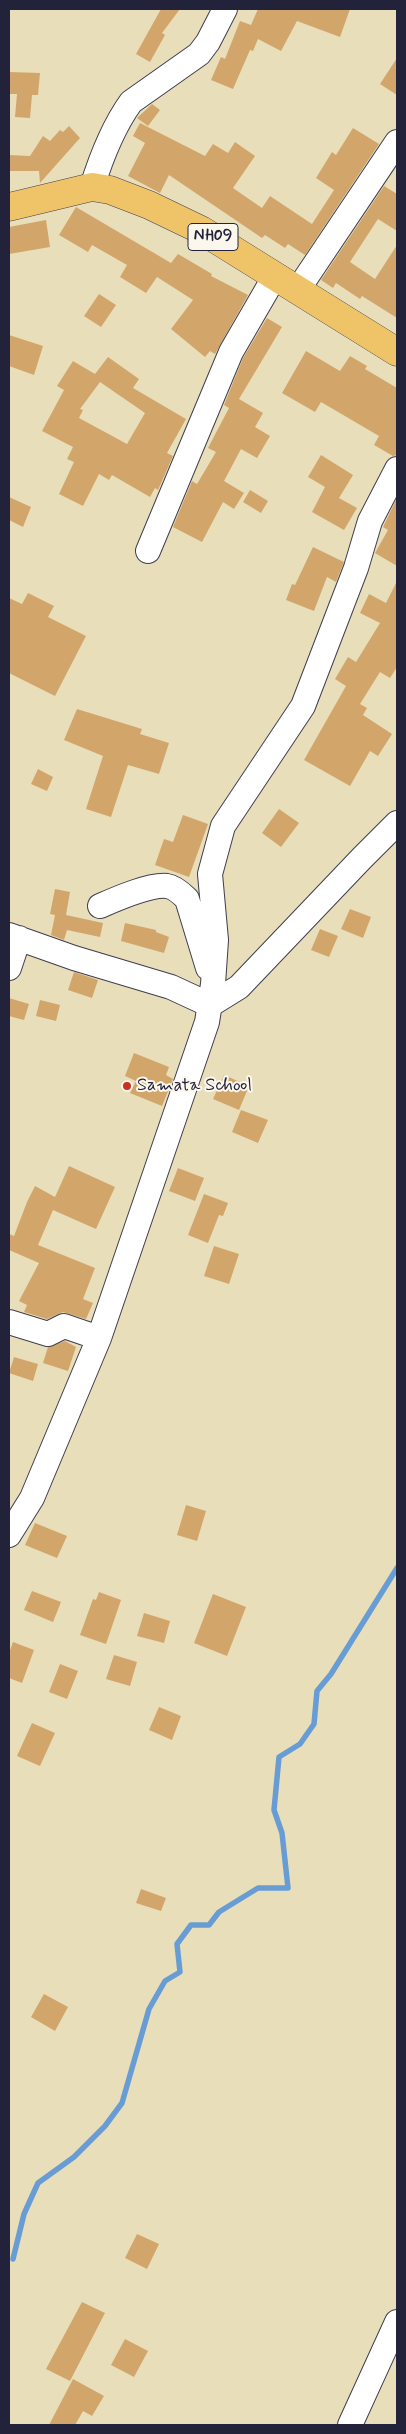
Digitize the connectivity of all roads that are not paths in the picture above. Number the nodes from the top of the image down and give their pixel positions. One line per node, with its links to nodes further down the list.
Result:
1 (225, 9): 3 (street)
2 (397, 142): 6 (street)
3 (92, 187): 4 (main road, NH09); 5 (main road, NH09)
4 (9, 207)
5 (275, 276): 6 (main road, NH09); 9 (street)
6 (297, 291): 7 (main road, NH09)
7 (397, 352)
8 (397, 469): 14 (street)
9 (148, 551)
10 (397, 823): 14 (street)
11 (100, 906): 14 (street)
12 (14, 937): 13 (street); 14 (street)
13 (9, 968)
14 (212, 995): 16 (street)
15 (9, 1322): 16 (street)
16 (99, 1338): 17 (street)
17 (9, 1535)
18 (397, 2322): 19 (street)
19 (350, 2425)

